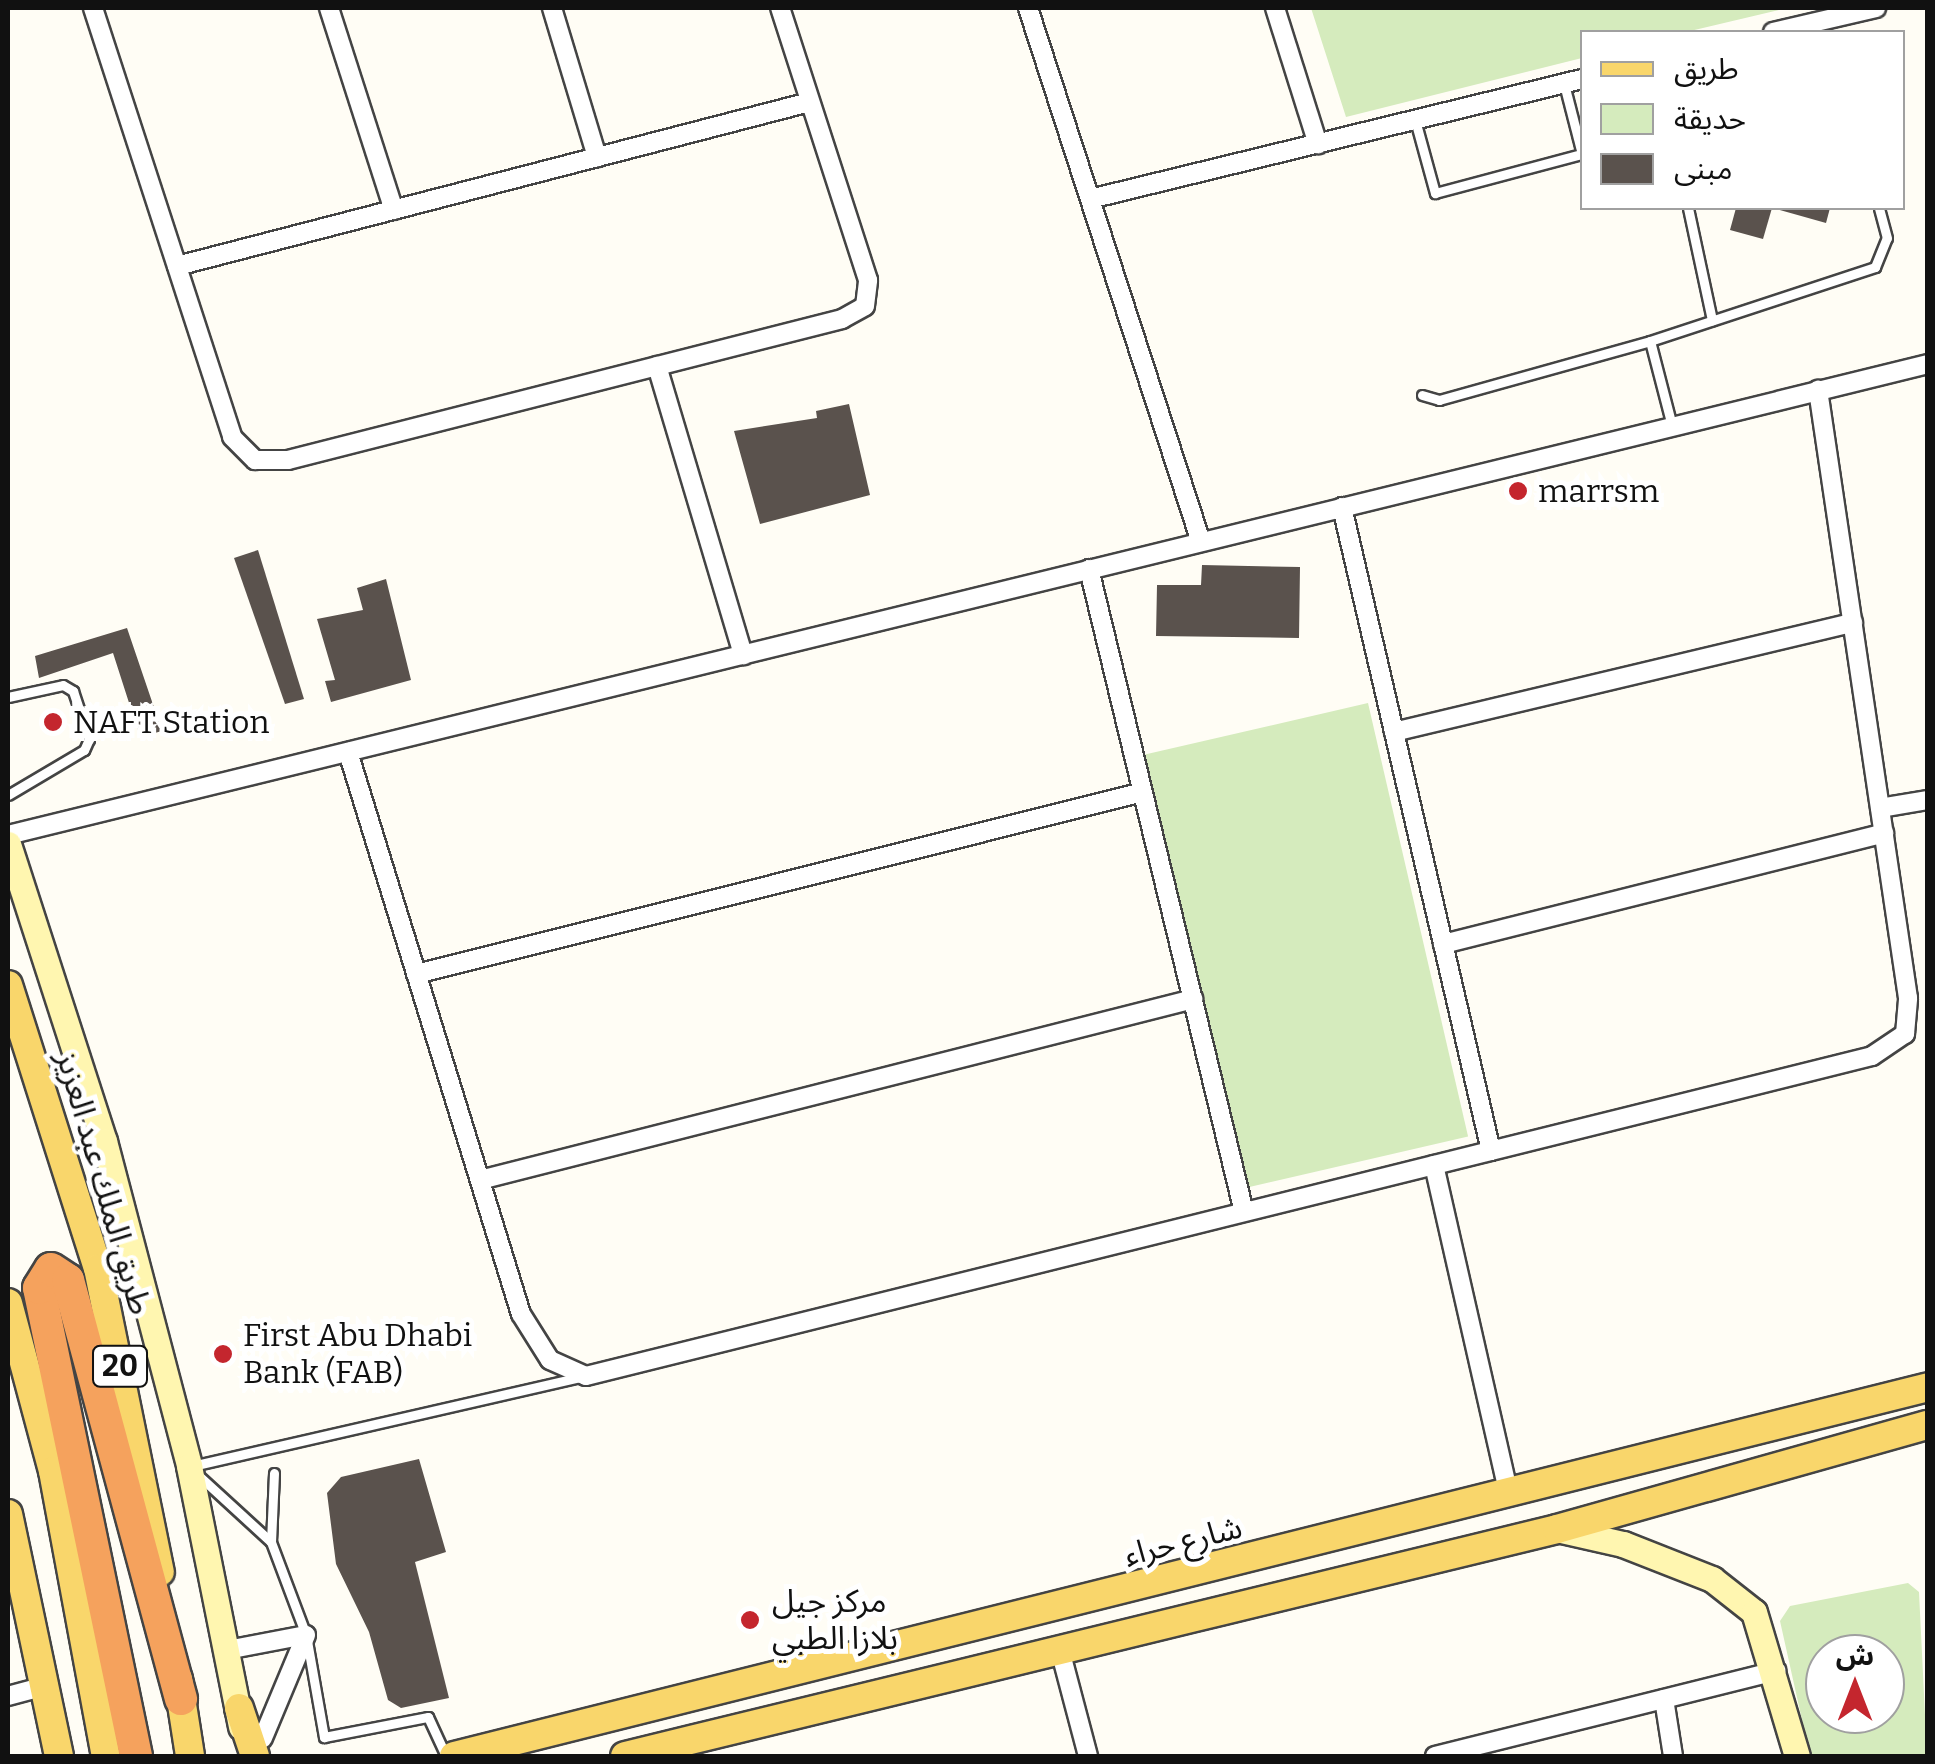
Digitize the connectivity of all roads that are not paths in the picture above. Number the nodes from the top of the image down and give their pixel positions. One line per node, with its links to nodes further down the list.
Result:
1 (93, 8): 21 (street)
2 (329, 8): 18 (street)
3 (552, 8): 16 (street)
4 (780, 8): 11 (street)
5 (1028, 8): 17 (street)
6 (1275, 8): 14 (street)
7 (1876, 8): 8 (street)
8 (1820, 20): 9 (street)
9 (1781, 30)
10 (1573, 81): 12 (street); 13 (lane)
11 (810, 102): 16 (street); 25 (street)
12 (1415, 120): 14 (street); 15 (lane)
13 (1580, 138)
14 (1318, 144): 17 (street)
15 (1580, 155)
16 (597, 157): 18 (street)
17 (1090, 199): 30 (street)
18 (394, 210): 21 (street)
19 (1688, 210): 22 (lane)
20 (1880, 210): 22 (lane)
21 (177, 266): 25 (street)
22 (1712, 320): 23 (lane)
23 (1650, 341): 27 (lane); 28 (lane)
24 (1928, 364): 26 (street)
25 (657, 366): 33 (street)
26 (1818, 390): 28 (street); 32 (street)
27 (1422, 395)
28 (1672, 426): 29 (street)
29 (1342, 507): 30 (street); 35 (street)
30 (1201, 542): 31 (street)
31 (1090, 570): 33 (street); 37 (street)
32 (1853, 623): 35 (street); 40 (street)
33 (743, 655): 36 (street)
34 (8, 698): 38 (lane)
35 (1394, 732): 44 (street)
36 (348, 752): 42 (street); 45 (street)
37 (1143, 792): 45 (street); 47 (street)
38 (8, 795)
39 (1928, 800): 40 (street)
40 (1880, 808): 41 (street)
41 (1884, 832): 44 (street); 48 (street)
42 (8, 835)
43 (8, 844): 56 (main road)
44 (1444, 944): 48 (street)
45 (416, 974): 50 (street)
46 (8, 985): 70 (main road, طريق الملك عبد العزيز / 20)
47 (1193, 999): 50 (street); 51 (street)
48 (1492, 1151): 49 (street)
49 (1434, 1165): 51 (street); 58 (street)
50 (480, 1180): 53 (street)
51 (1244, 1212): 53 (street)
52 (8, 1303): 75 (main road)
53 (586, 1376): 56 (lane)
54 (1928, 1387): 58 (main road, شارع حراء)
55 (1928, 1425): 60 (main road)
56 (189, 1466): 61 (lane); 65 (main road)
57 (274, 1473): 61 (lane)
58 (1510, 1496): 62 (main road, شارع حراء)
59 (8, 1514): 68 (main road)
60 (1557, 1529): 63 (main road); 67 (main road)
61 (272, 1542): 64 (lane)
62 (1310, 1546): 63 (main road); 79 (main road, شارع حراء)
63 (1322, 1586): 66 (main road)
64 (306, 1635): 65 (street); 73 (street); 78 (lane)
65 (228, 1650): 72 (main road)
66 (1060, 1650): 80 (main road); 81 (street)
67 (1777, 1671): 71 (street); 84 (main road)
68 (48, 1686): 69 (street); 74 (main road)
69 (8, 1696)
70 (181, 1699): 76 (highway); 77 (main road, طريق الملك عبد العزيز / 20)
71 (1664, 1699): 82 (street); 83 (street)
72 (239, 1708): 73 (main road)
73 (254, 1750)
74 (59, 1756)
75 (106, 1756)
76 (136, 1756)
77 (190, 1756)
78 (446, 1756)
79 (454, 1756)
80 (625, 1756)
81 (1088, 1756)
82 (1435, 1756)
83 (1673, 1756)
84 (1796, 1756)

